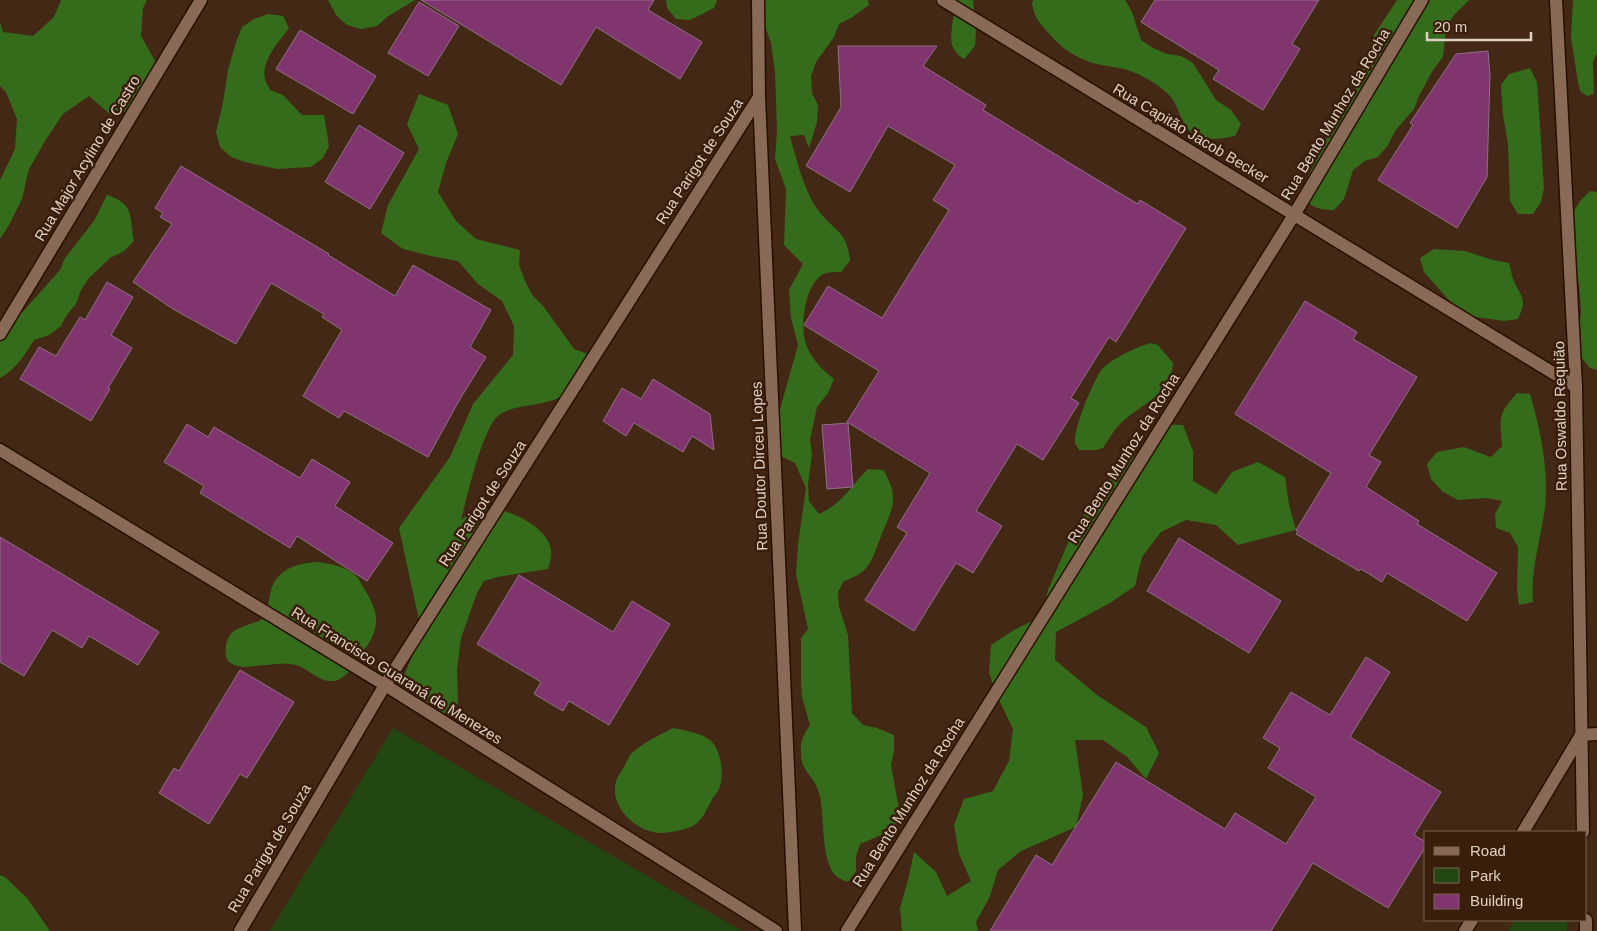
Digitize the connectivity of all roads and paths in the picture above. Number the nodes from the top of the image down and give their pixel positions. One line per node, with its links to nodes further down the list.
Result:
1 (201, 0): 8 (street, Rua Major Acylino de Castro)
2 (758, 0): 6 (street, Rua Doutor Dirceu Lopes)
3 (942, 0): 7 (street, Rua Capitão Jacob Becker)
4 (1422, 0): 7 (street, Rua Bento Munhoz da Rocha)
5 (1556, 0): 9 (street, Rua Oswaldo Requião)
6 (760, 97): 11 (street, Rua Parigot de Souza); 18 (street, Rua Doutor Dirceu Lopes)
7 (1294, 215): 9 (street, Rua Capitão Jacob Becker); 19 (street, Rua Bento Munhoz da Rocha)
8 (0, 334)
9 (1576, 387): 13 (street, Rua Oswaldo Requião)
10 (0, 450): 11 (street, Rua Francisco Guaraná de Menezes)
11 (385, 685): 16 (street, Rua Parigot de Souza); 17 (street, Rua Francisco Guaraná de Menezes)
12 (1597, 734): 13 (street)
13 (1581, 735): 14 (street); 15 (street, Rua Oswaldo Requião)
14 (1524, 831)
15 (1583, 831)
16 (240, 931)
17 (776, 931)
18 (795, 931)
19 (847, 931)

